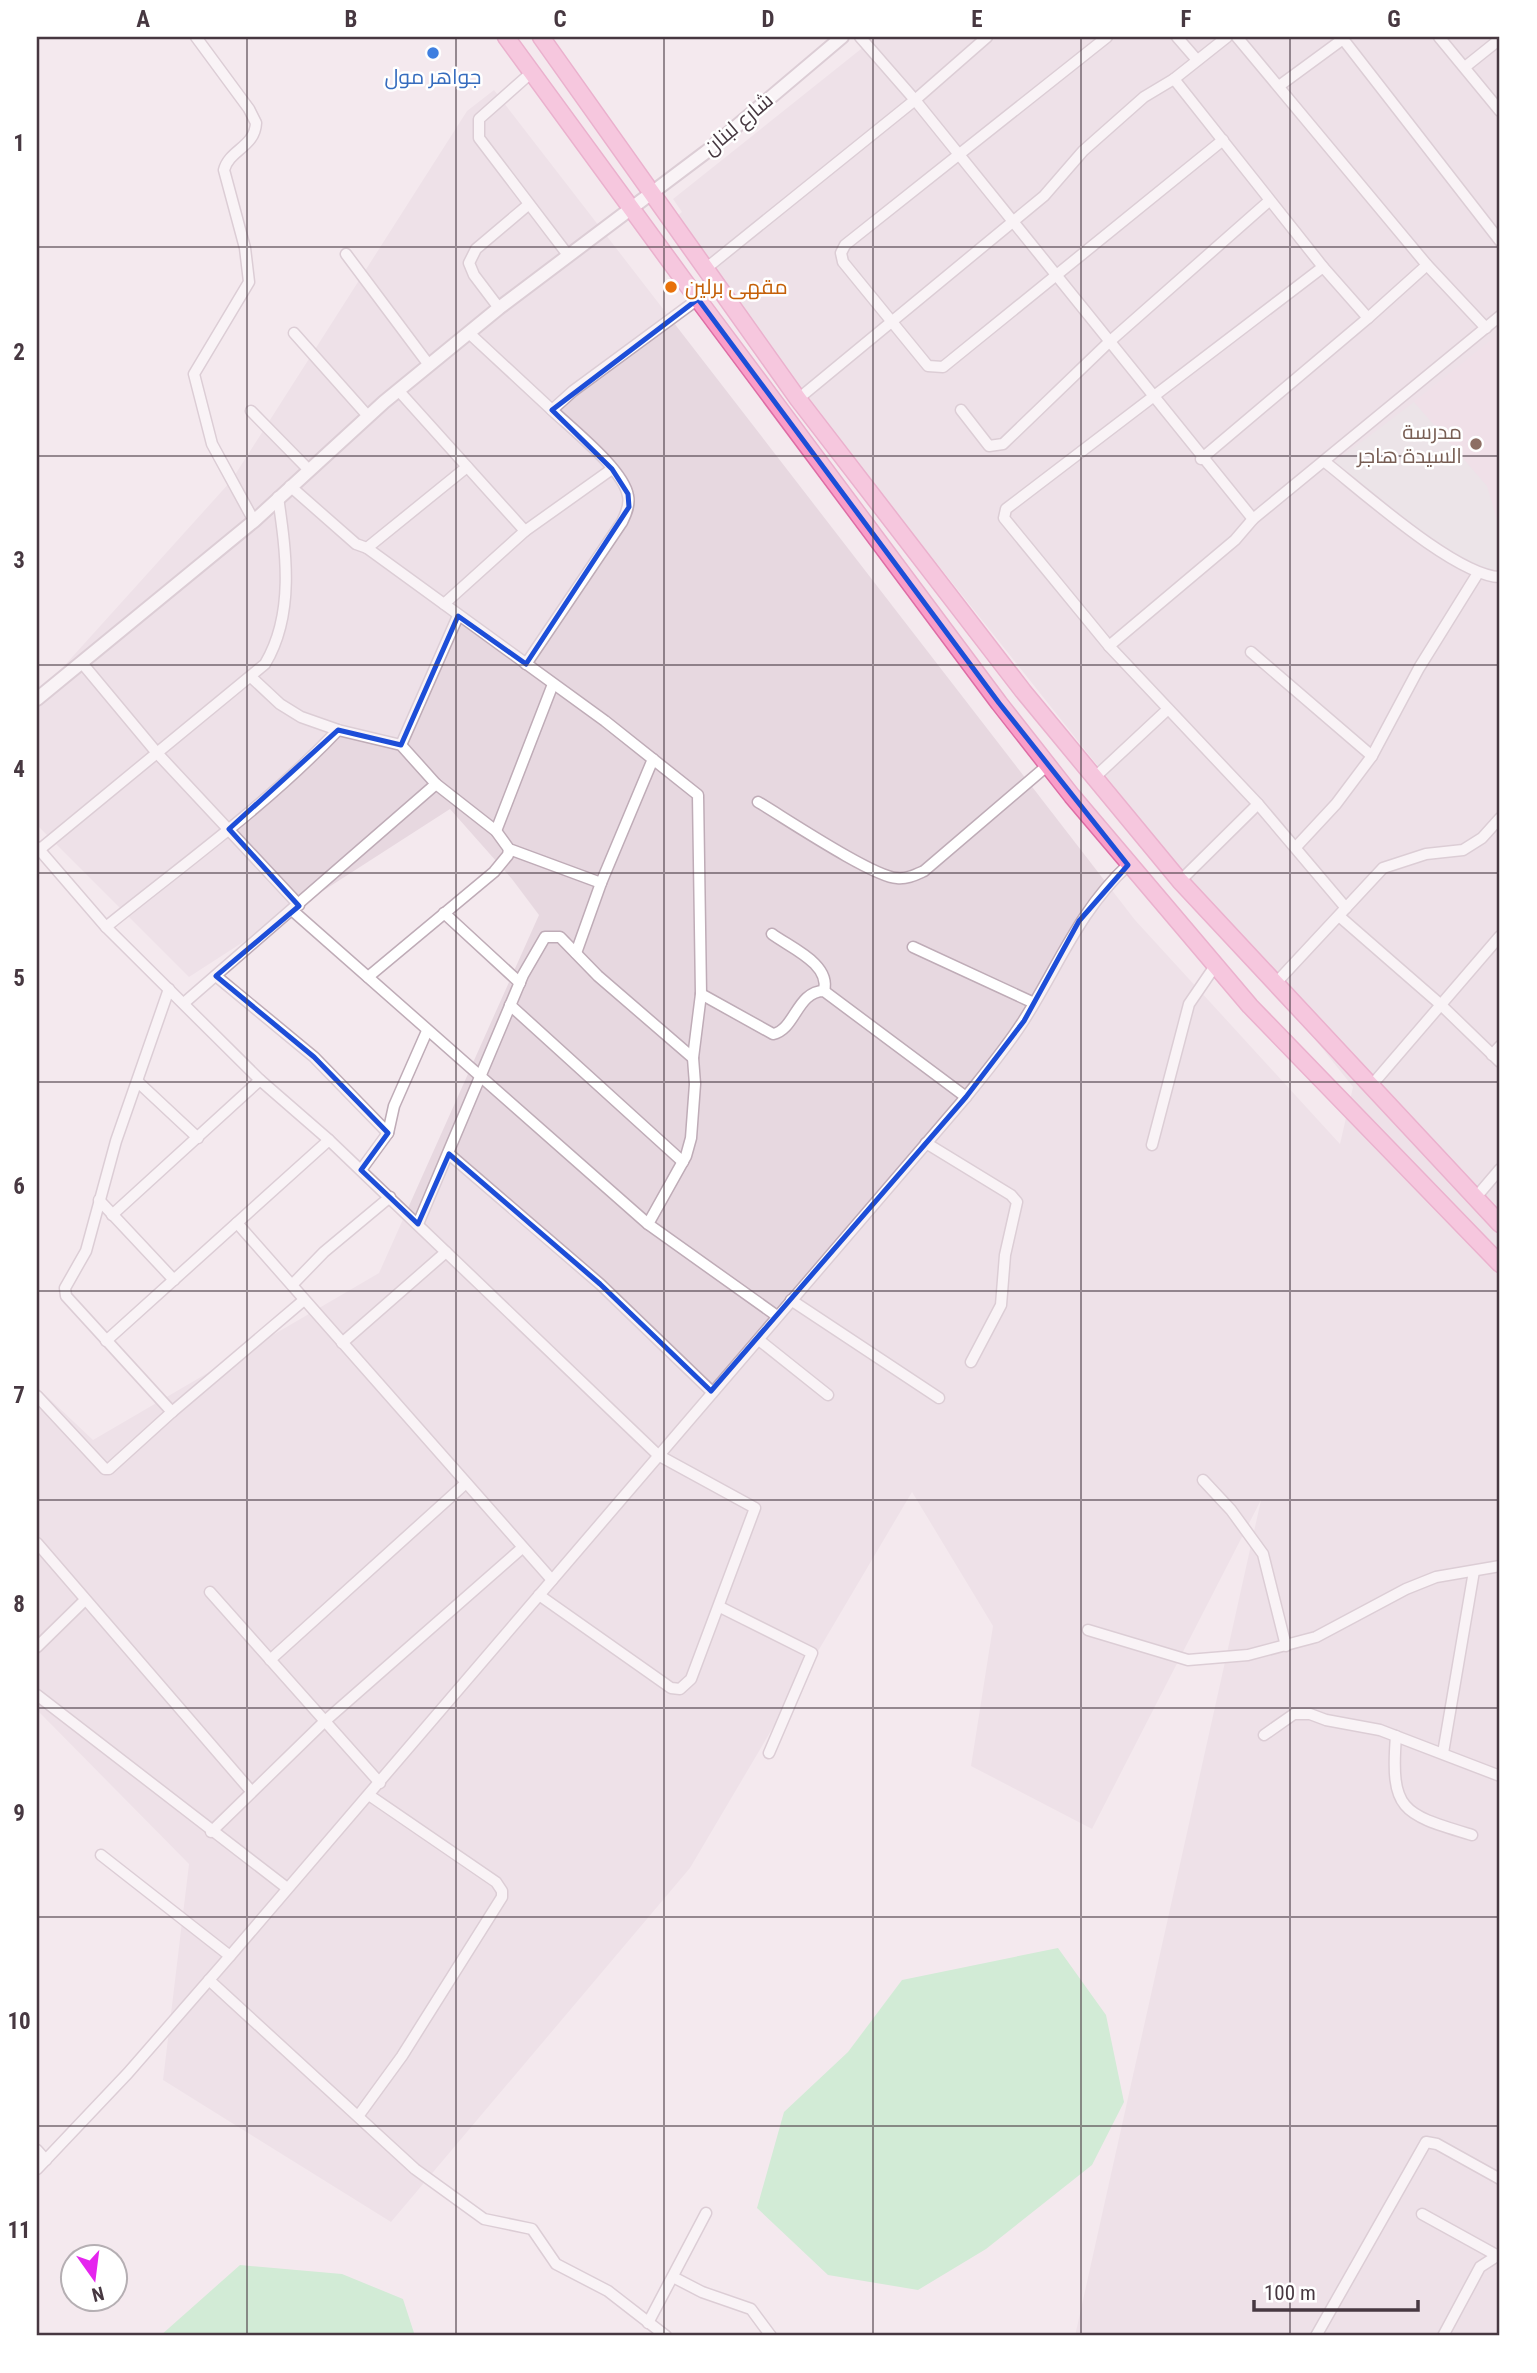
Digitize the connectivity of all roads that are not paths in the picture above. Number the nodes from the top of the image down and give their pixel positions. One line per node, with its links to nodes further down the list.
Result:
1 (196, 37): 60 (street)
2 (506, 37): 16 (main road)
3 (541, 37): 23 (main road)
4 (842, 37): 23 (street, شارع لبنان)
5 (860, 37): 19 (street)
6 (987, 37): 19 (street)
7 (1107, 37): 22 (street)
8 (1177, 37): 14 (street)
9 (1227, 37): 14 (street)
10 (1237, 37): 18 (street)
11 (1439, 37): 15 (street)
12 (1345, 38): 18 (street); 28 (street)
13 (1500, 39): 15 (street)
14 (1197, 60): 17 (street)
15 (1465, 67): 20 (street)
16 (532, 72): 25 (street); 26 (main road)
17 (1174, 79): 21 (street); 27 (street)
18 (1279, 86): 31 (street)
19 (915, 100): 22 (street); 33 (street)
20 (1500, 111)
21 (1223, 140): 24 (street); 34 (street)
22 (958, 155): 27 (street); 39 (street)
23 (652, 194): 26 (street, شارع لبنان); 33 (main road)
24 (1269, 201): 32 (street); 43 (street)
25 (528, 205): 30 (street); 36 (street)
26 (632, 209): 30 (street, شارع لبنان); 35 (main road)
27 (1013, 222): 34 (street); 39 (street)
28 (1500, 241)
29 (346, 254): 44 (street)
30 (568, 255): 36 (street, شارع لبنان)
31 (1427, 265): 38 (street); 40 (street)
32 (1323, 267): 38 (street); 46 (street)
33 (704, 270): 47 (main road)
34 (1055, 276): 39 (street); 43 (street)
35 (698, 299): 48 (street); 80 (main road)
36 (499, 308): 42 (street, شارع لبنان)
37 (1500, 316): 40 (street)
38 (1368, 318): 52 (street)
39 (892, 321): 47 (street)
40 (1486, 328): 53 (street)
41 (294, 333): 51 (street)
42 (469, 333): 44 (street, شارع لبنان); 48 (street)
43 (1108, 343): 46 (street); 49 (street)
44 (429, 365): 45 (street, شارع لبنان)
45 (398, 390): 51 (street, شارع لبنان); 54 (street)
46 (1151, 397): 52 (street); 67 (street)
47 (798, 399): 81 (main road)
48 (552, 410): 56 (street)
49 (961, 410)
50 (251, 411): 55 (street)
51 (368, 415): 55 (street, شارع لبنان)
52 (1201, 459): 59 (street)
53 (1325, 462): 59 (street); 63 (street)
54 (467, 467): 61 (street); 62 (street)
55 (308, 469): 57 (street, شارع لبنان)
56 (612, 469): 61 (street); 70 (street)
57 (290, 486): 58 (street, شارع لبنان); 62 (street)
58 (278, 497): 60 (street, شارع لبنان); 71 (street)
59 (1253, 520): 67 (street)
60 (254, 522): 69 (street, شارع لبنان)
61 (525, 531): 65 (street)
62 (367, 548): 65 (street)
63 (1478, 573): 64 (street); 78 (street)
64 (1500, 576)
65 (444, 604): 66 (street)
66 (458, 616): 70 (street); 76 (street)
67 (1110, 646): 74 (street)
68 (1251, 652): 78 (street)
69 (82, 663): 73 (street, شارع لبنان); 77 (street)
70 (526, 664): 72 (street)
71 (251, 677): 75 (street); 77 (street)
72 (553, 684): 79 (street); 87 (street)
73 (37, 699)
74 (1167, 710): 81 (street); 84 (street)
75 (338, 730): 76 (street); 86 (street)
76 (401, 745): 82 (street)
77 (157, 753): 86 (street); 89 (street)
78 (1372, 756): 88 (street)
79 (653, 759): 93 (street); 109 (street)
80 (1048, 765): 83 (street); 91 (main road)
81 (1094, 778): 92 (main road)
82 (436, 783): 87 (street); 94 (street)
83 (758, 802)
84 (1258, 804): 88 (street); 92 (street)
85 (1500, 818): 95 (street)
86 (229, 829): 94 (street); 97 (street)
87 (496, 831): 90 (street)
88 (1296, 847): 95 (street)
89 (38, 849): 97 (street)
90 (509, 849): 93 (street); 96 (street)
91 (1128, 865): 102 (main road); 111 (street)
92 (1180, 881): 106 (main road)
93 (601, 883): 101 (street)
94 (296, 908): 103 (street); 104 (street)
95 (1342, 912): 106 (street); 112 (street)
96 (444, 914): 104 (street); 105 (street)
97 (106, 927): 107 (street)
98 (772, 934): 108 (street)
99 (1500, 936): 112 (street)
100 (913, 947): 111 (street)
101 (576, 953): 105 (street); 116 (street)
102 (1215, 966): 127 (street); 141 (main road)
103 (216, 976): 110 (street); 123 (street)
104 (368, 977): 114 (street)
105 (520, 983): 113 (street)
106 (1274, 985): 121 (main road)
107 (169, 989): 110 (street); 120 (street)
108 (824, 991): 109 (street); 122 (street)
109 (701, 994): 116 (street)
110 (184, 1003): 119 (street)
111 (1034, 1003): 122 (street)
112 (1440, 1004): 117 (street); 121 (street)
113 (510, 1005): 118 (street); 129 (street)
114 (427, 1031): 118 (street); 123 (street)
115 (1500, 1046): 117 (street)
116 (693, 1058): 129 (street)
117 (1496, 1058)
118 (480, 1079): 128 (street); 138 (street)
119 (260, 1080): 124 (street); 125 (street)
120 (138, 1082): 124 (street); 134 (street)
121 (1371, 1086): 132 (main road)
122 (966, 1097): 126 (street)
123 (388, 1133): 131 (street)
124 (198, 1138): 135 (street)
125 (330, 1140): 131 (street); 136 (street)
126 (926, 1143): 145 (street); 150 (street)
127 (1152, 1145)
128 (449, 1154): 137 (street); 151 (street)
129 (683, 1161): 138 (street)
130 (1500, 1169): 132 (street)
131 (361, 1170): 133 (street)
132 (1477, 1196): 139 (main road)
133 (390, 1198): 137 (street); 143 (street)
134 (99, 1200): 135 (street); 147 (street)
135 (112, 1215): 142 (street)
136 (237, 1223): 142 (street); 143 (street)
137 (418, 1224): 140 (street)
138 (648, 1224): 146 (street)
139 (1500, 1224)
140 (446, 1251): 149 (street); 156 (street)
141 (1500, 1264)
142 (174, 1280): 147 (street)
143 (292, 1285): 144 (street)
144 (304, 1300): 149 (street); 155 (street)
145 (791, 1300): 146 (street); 154 (street)
146 (777, 1316): 148 (street)
147 (106, 1340): 155 (street)
148 (759, 1340): 151 (street); 152 (street)
149 (342, 1343): 158 (street)
150 (971, 1362)
151 (712, 1391): 156 (street)
152 (828, 1395)
153 (37, 1396): 155 (street)
154 (939, 1398)
155 (172, 1412)
156 (658, 1455): 163 (street); 167 (street)
157 (1203, 1480): 169 (street)
158 (466, 1483): 160 (street); 171 (street)
159 (37, 1543): 166 (street)
160 (522, 1548): 163 (street); 173 (street)
161 (1500, 1566): 162 (street)
162 (1474, 1571): 169 (street); 177 (street)
163 (552, 1580): 165 (street)
164 (211, 1592): 171 (street)
165 (539, 1595): 167 (street); 179 (street)
166 (85, 1600): 170 (street); 180 (street)
167 (720, 1607): 176 (street)
168 (1088, 1630): 169 (street)
169 (1286, 1646)
170 (37, 1647)
171 (270, 1660): 173 (street)
172 (37, 1695): 182 (street)
173 (325, 1721): 179 (street); 180 (street)
174 (1264, 1735): 175 (street)
175 (1396, 1736): 177 (street); 183 (street)
176 (769, 1752)
177 (1443, 1753): 178 (street)
178 (1500, 1776)
179 (380, 1783): 181 (street)
180 (251, 1791): 182 (street)
181 (369, 1795): 185 (street); 188 (street)
182 (211, 1832): 185 (street)
183 (1472, 1835)
184 (101, 1855): 186 (street)
185 (287, 1888): 186 (street)
186 (230, 1956): 187 (street)
187 (209, 1980): 188 (street); 190 (street)
188 (359, 2115): 197 (street)
189 (37, 2150): 190 (street)
190 (46, 2160): 191 (street)
191 (37, 2169)
192 (1500, 2179): 200 (street)
193 (706, 2213): 196 (street)
194 (1422, 2214): 195 (street)
195 (1499, 2255): 201 (street)
196 (673, 2277): 197 (street); 199 (street)
197 (648, 2323): 198 (street)
198 (666, 2336)
199 (771, 2336)
200 (1316, 2336)
201 (1443, 2336)

